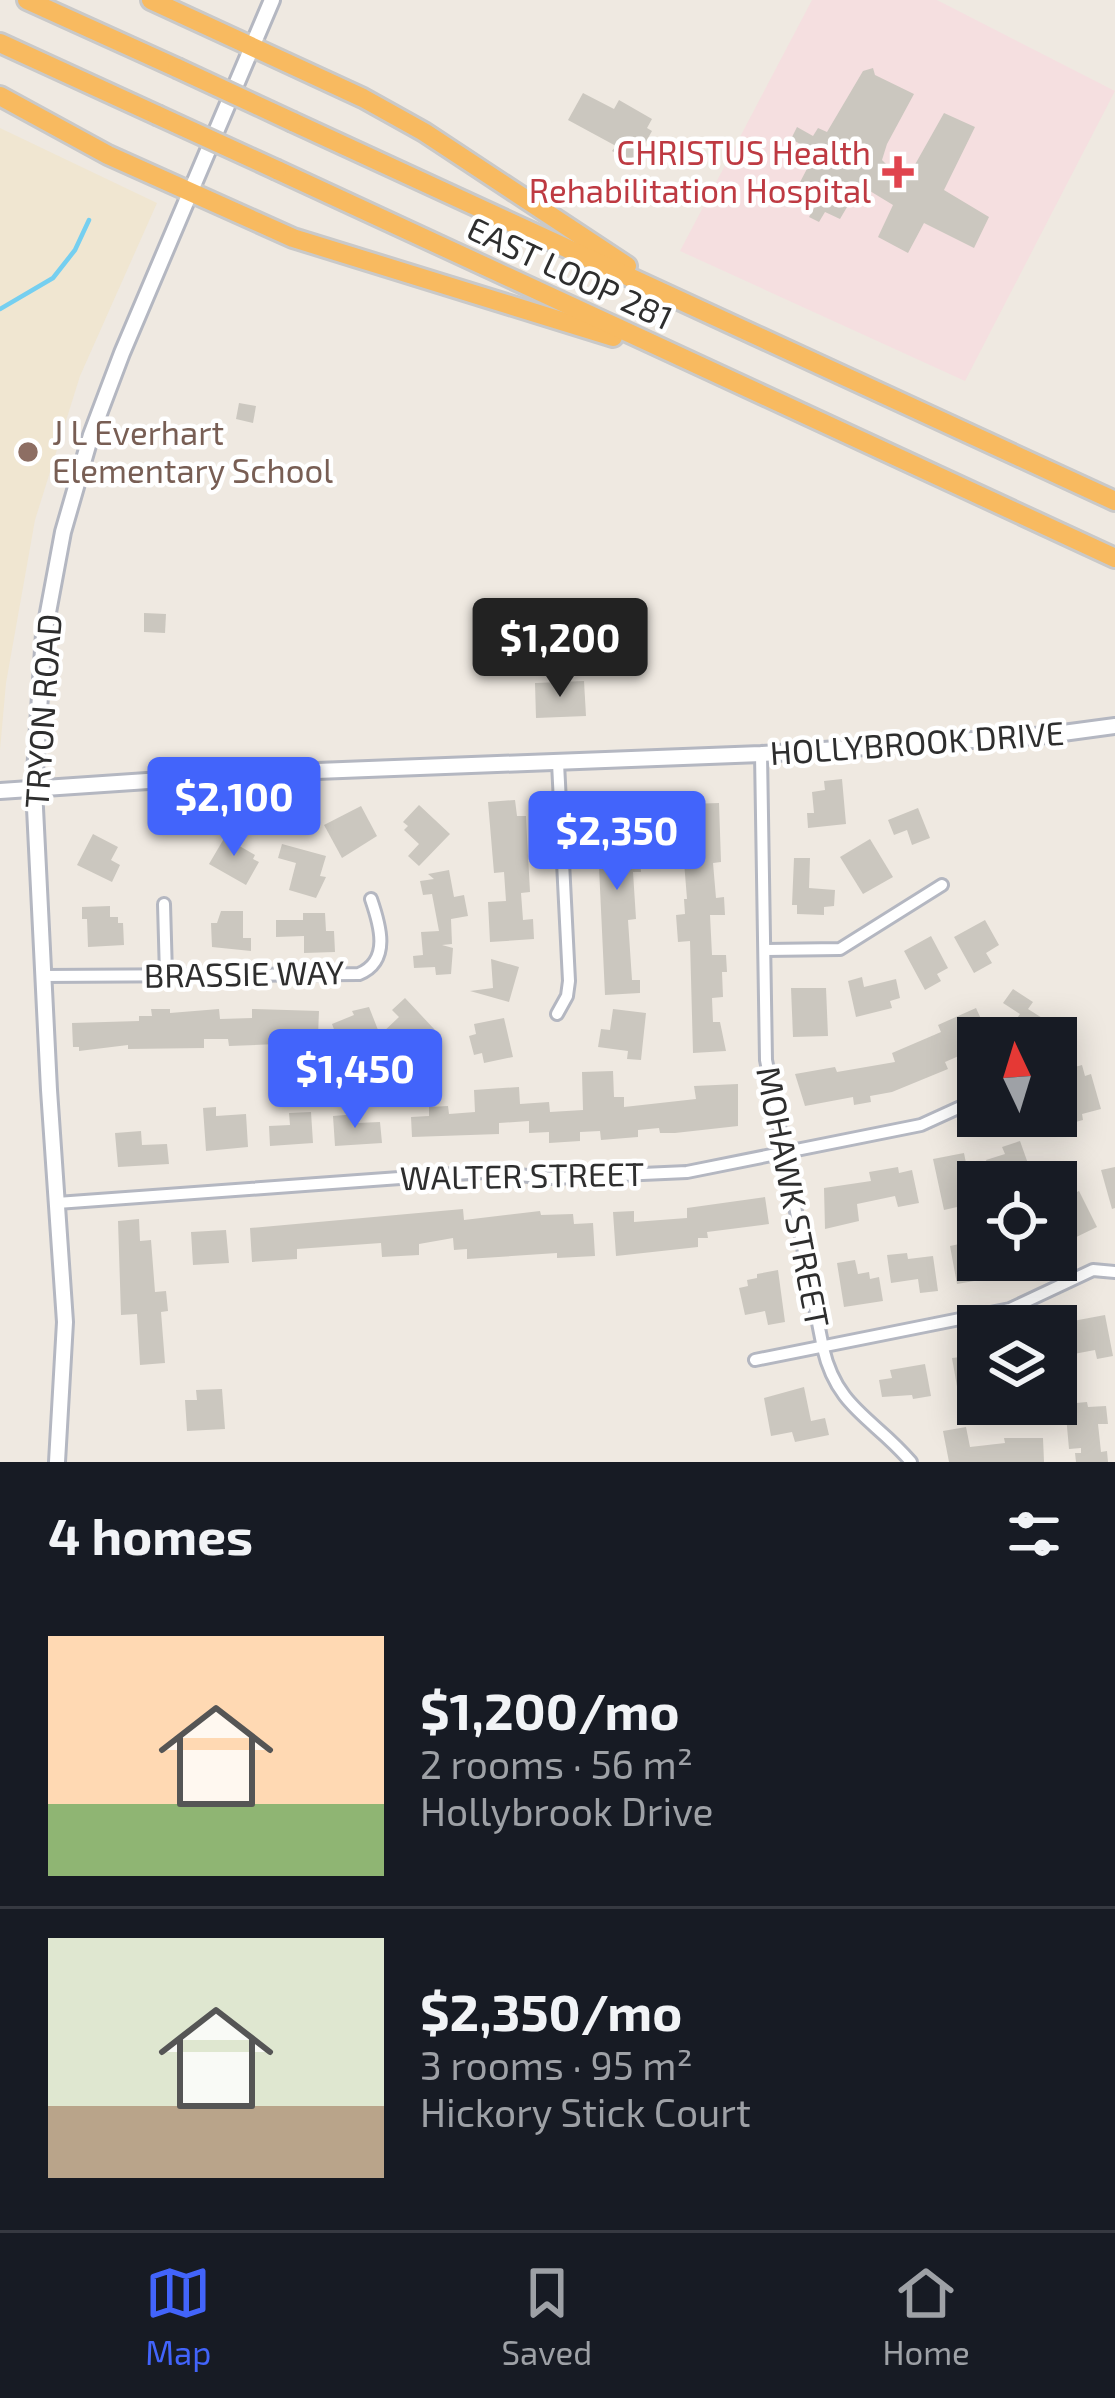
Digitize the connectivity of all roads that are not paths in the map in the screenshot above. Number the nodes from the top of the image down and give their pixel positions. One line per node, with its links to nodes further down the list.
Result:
1 (27, 0): 8 (highway, EAST LOOP 281, bridge)
2 (151, 0): 5 (highway)
3 (272, 0): 5 (street, TRYON ROAD)
4 (0, 43): 9 (highway, EAST LOOP 281, bridge)
5 (253, 48): 7 (street, TRYON ROAD); 8 (highway)
6 (0, 97): 7 (highway)
7 (192, 194): 9 (highway); 15 (street, TRYON ROAD)
8 (692, 307): 10 (highway, EAST LOOP 281)
9 (676, 355): 11 (highway, EAST LOOP 281)
10 (1115, 501)
11 (1115, 558)
12 (1115, 726): 13 (street, HOLLYBROOK DRIVE)
13 (761, 754): 14 (street, HOLLYBROOK DRIVE); 20 (street, MOHAWK STREET)
14 (558, 764): 15 (street, HOLLYBROOK DRIVE); 23 (street)
15 (34, 788): 16 (street, HOLLYBROOK DRIVE); 22 (street, TRYON ROAD)
16 (0, 790)
17 (942, 885): 20 (street)
18 (371, 899): 21 (street, BRASSIE WAY)
19 (164, 904): 21 (street)
20 (766, 950): 25 (street, MOHAWK STREET)
21 (166, 975): 22 (street, BRASSIE WAY)
22 (43, 976): 26 (street, TRYON ROAD)
23 (557, 1014)
24 (957, 1109): 25 (street, WALTER STREET)
25 (782, 1154): 26 (street, WALTER STREET); 28 (street, MOHAWK STREET)
26 (57, 1202): 30 (street, TRYON ROAD)
27 (1115, 1273): 28 (street)
28 (823, 1348): 29 (street); 31 (street, MOHAWK STREET)
29 (755, 1360)
30 (57, 1462)
31 (911, 1462)

